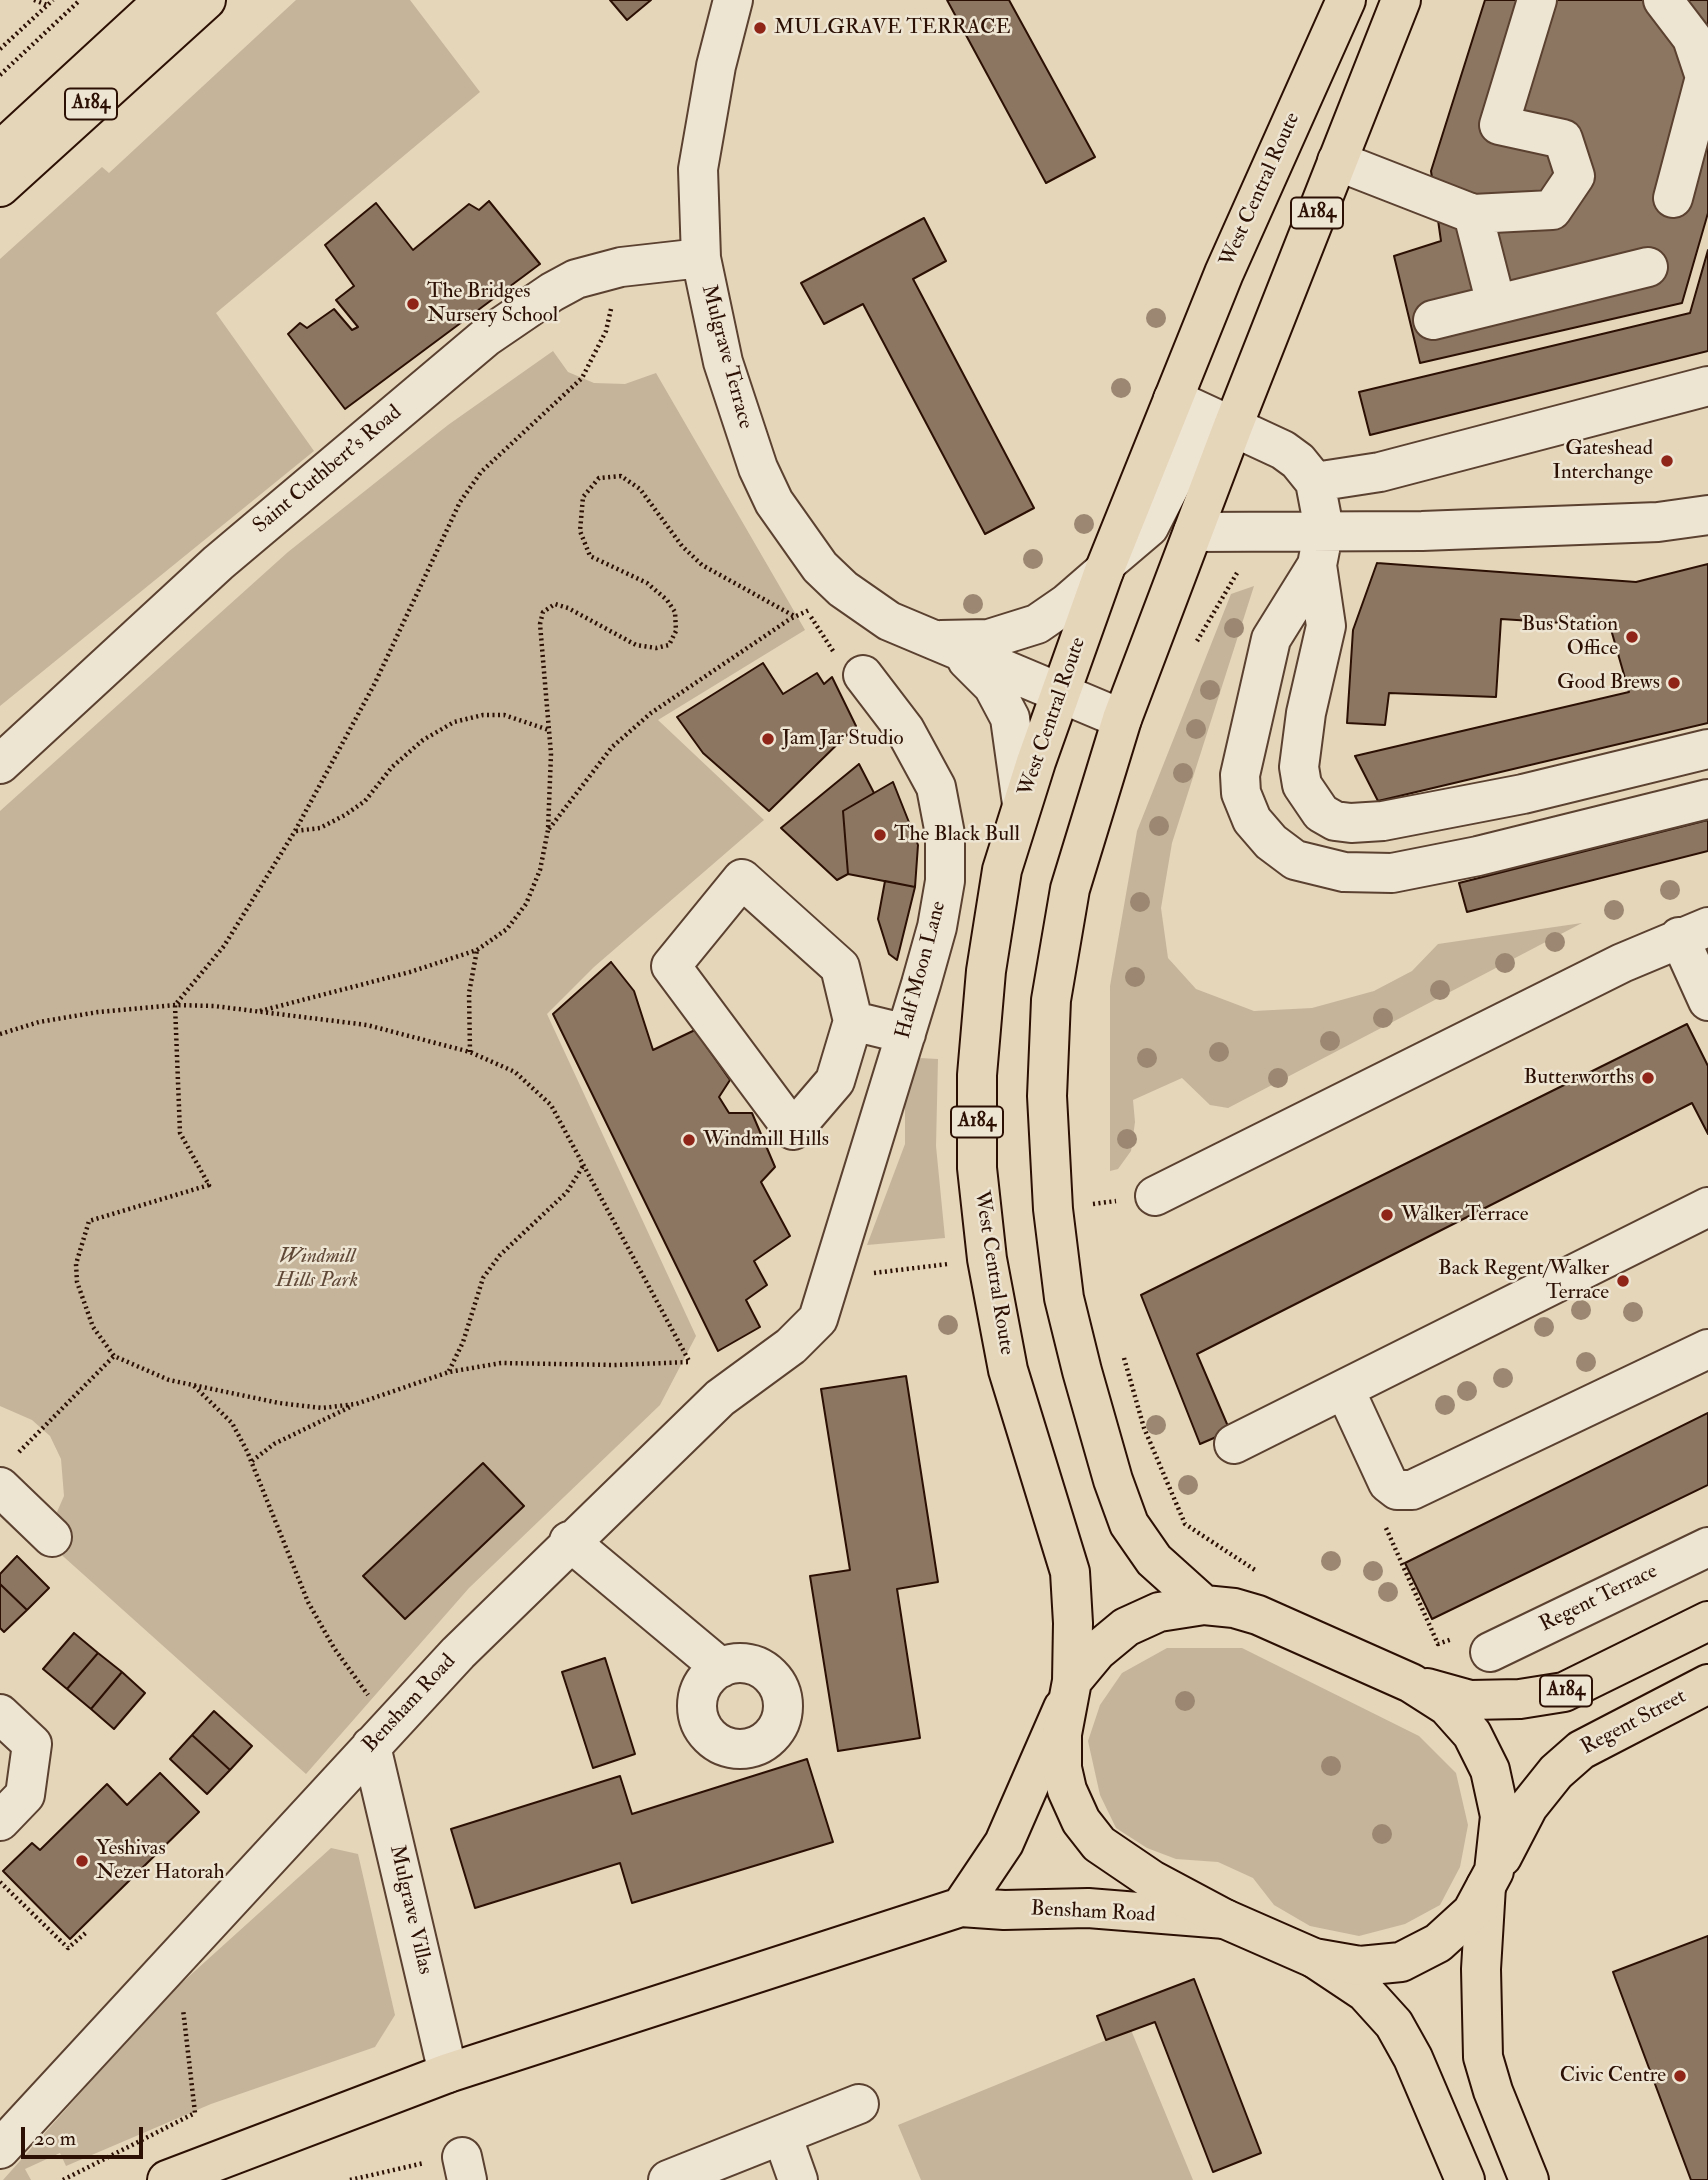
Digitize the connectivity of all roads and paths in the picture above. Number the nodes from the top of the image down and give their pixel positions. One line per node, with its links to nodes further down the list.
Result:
1 (34, 0): 11 (path)
2 (53, 0): 11 (path)
3 (80, 0): 13 (path)
4 (164, 0): 14 (main road, A184)
5 (206, 0): 16 (main road, A184)
6 (733, 0): 19 (street, Mulgrave Terrace)
7 (1346, 0): 25 (main road, West Central Route / A184)
8 (1401, 0): 15 (main road, A184)
9 (1537, 0): 18 (street)
10 (1664, 0): 17 (street)
11 (47, 5): 12 (path)
12 (0, 49)
13 (0, 75)
14 (0, 151)
15 (1337, 161): 18 (street); 26 (main road, A184)
16 (0, 187)
17 (1673, 198)
18 (1473, 214): 22 (street)
19 (701, 258): 20 (street, Saint Cuthbert's Road); 34 (street, Mulgrave Terrace)
20 (621, 267): 40 (street, Saint Cuthbert's Road); 44 (path)
21 (1648, 267): 22 (street)
22 (1496, 304): 23 (street)
23 (1433, 320)
24 (1708, 386): 27 (street)
25 (1173, 399): 26 (street); 31 (main road, West Central Route / A184)
26 (1233, 426): 27 (street); 29 (main road, A184); 31 (street, Mulgrave Terrace)
27 (1315, 482): 30 (street)
28 (1708, 515): 30 (street)
29 (1193, 532): 30 (street); 37 (main road, A184)
30 (1320, 547): 39 (street); 41 (street)
31 (1106, 566): 34 (street, Mulgrave Terrace); 36 (main road, West Central Route / A184)
32 (1239, 569): 33 (path)
33 (1195, 645)
34 (944, 647): 36 (street, Mulgrave Terrace); 42 (street, Mulgrave Terrace)
35 (863, 676): 52 (street, Half Moon Lane)
36 (1061, 693): 37 (street, Mulgrave Terrace); 42 (main road, West Central Route / A184)
37 (1122, 719): 77 (main road, A184)
38 (549, 730): 43 (path); 43 (path); 44 (path)
39 (1708, 749)
40 (0, 764)
41 (1708, 799)
42 (1022, 804): 83 (main road, West Central Route / A184)
43 (548, 830): 46 (path)
44 (295, 831): 48 (path)
45 (1698, 938): 47 (street); 56 (street)
46 (477, 950): 49 (path); 53 (path)
47 (1708, 1001)
48 (175, 1006): 49 (path); 51 (path); 62 (path)
49 (260, 1011): 53 (path)
50 (853, 1021): 50 (street); 52 (street)
51 (0, 1034)
52 (906, 1034): 59 (street, Half Moon Lane)
53 (470, 1052): 54 (path)
54 (584, 1166): 63 (path); 64 (path)
55 (1094, 1190): 58 (path)
56 (1155, 1196)
57 (1708, 1207): 66 (street)
58 (1096, 1216)
59 (832, 1278): 67 (street, Bensham Road)
60 (1121, 1348): 76 (path)
61 (1708, 1349): 72 (street)
62 (114, 1356): 65 (path); 71 (path)
63 (690, 1362): 64 (path); 67 (path)
64 (449, 1371): 68 (path)
65 (193, 1385): 68 (path); 70 (path)
66 (1345, 1390): 69 (street); 72 (street)
67 (720, 1398): 74 (street, Bensham Road)
68 (356, 1404): 70 (path)
69 (1234, 1444)
70 (252, 1461): 85 (path)
71 (5, 1475): 73 (street)
72 (1397, 1490): 79 (path)
73 (52, 1537)
74 (569, 1541): 80 (street); 85 (street, Bensham Road)
75 (1708, 1547): 79 (street, Regent Terrace)
76 (1261, 1574)
77 (1204, 1605): 81 (main road); 83 (main road)
78 (1708, 1620): 81 (main road, A184)
79 (1490, 1652)
80 (721, 1668)
81 (1411, 1683): 87 (main road)
82 (1708, 1684): 87 (main road, Regent Street / A184)
83 (1069, 1690): 89 (main road); 90 (main road, West Central Route)
84 (0, 1714): 86 (street)
85 (381, 1736): 92 (street, Bensham Road); 94 (street, Mulgrave Villas)
86 (0, 1821)
87 (1490, 1879): 93 (main road, Regent Street); 105 (main road)
88 (0, 1882): 91 (path)
89 (961, 1907): 90 (main road, Bensham Road); 94 (main road, Bensham Road)
90 (1226, 1919): 93 (main road)
91 (88, 1931)
92 (177, 1956): 97 (street, Bensham Road); 99 (path)
93 (1314, 1958): 104 (main road)
94 (448, 2073): 100 (main road, Bensham Road)
95 (859, 2104): 96 (street)
96 (782, 2135): 102 (street); 103 (street)
97 (0, 2149)
98 (464, 2167): 101 (path)
99 (63, 2180)
100 (167, 2180)
101 (351, 2180)
102 (668, 2180)
103 (798, 2180)
104 (1465, 2180)
105 (1529, 2180)

